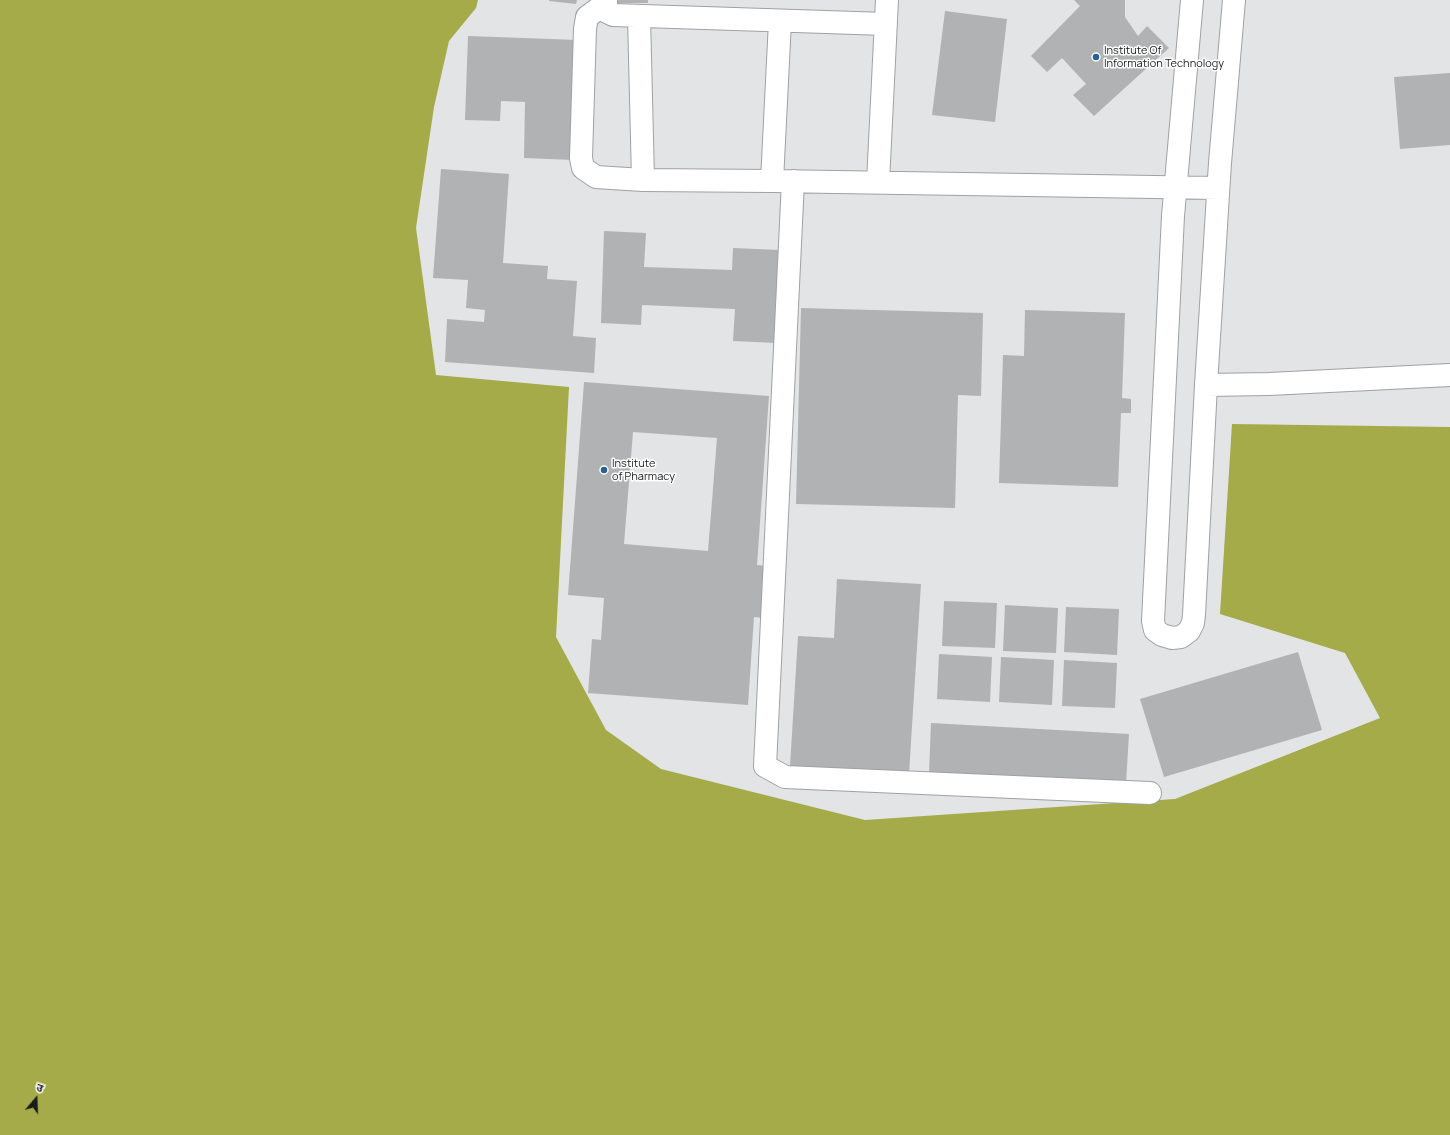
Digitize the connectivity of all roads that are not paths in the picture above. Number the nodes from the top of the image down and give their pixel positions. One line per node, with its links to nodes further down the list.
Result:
1 (887, 0): 7 (street)
2 (1192, 0): 12 (street)
3 (1234, 0): 13 (street)
4 (606, 1): 5 (street); 8 (street)
5 (639, 17): 6 (street); 8 (street)
6 (780, 21): 7 (street); 9 (street)
7 (886, 24): 11 (street)
8 (643, 180): 9 (street)
9 (772, 180): 10 (street)
10 (794, 181): 11 (street); 16 (street)
11 (878, 182): 12 (street)
12 (1176, 188): 13 (street); 15 (street)
13 (1218, 188): 15 (street)
14 (1450, 375): 15 (street)
15 (1206, 385)
16 (1150, 793)

